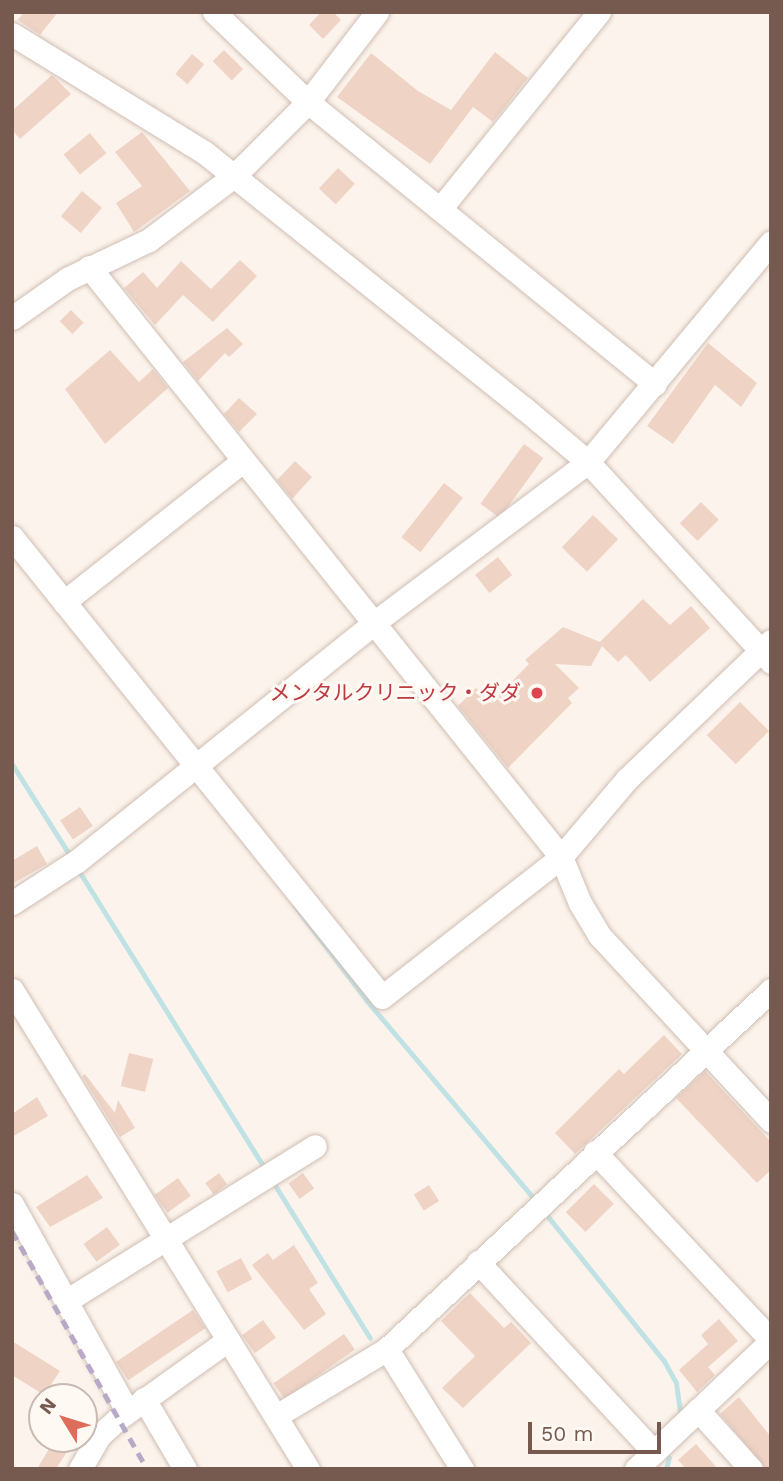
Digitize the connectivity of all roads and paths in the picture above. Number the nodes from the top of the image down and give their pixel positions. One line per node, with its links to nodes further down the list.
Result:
1 (214, 12): 5 (street)
2 (377, 12): 5 (street)
3 (599, 12): 7 (street)
4 (12, 34): 6 (street)
5 (308, 102): 6 (street); 7 (street)
6 (234, 176): 9 (street); 13 (street)
7 (440, 209): 11 (street)
8 (766, 259): 11 (street)
9 (89, 267): 10 (street); 12 (street)
10 (12, 318)
11 (655, 384): 13 (street)
12 (241, 462): 15 (street); 16 (street)
13 (588, 462): 16 (street); 17 (street)
14 (12, 537): 15 (street)
15 (64, 602): 18 (street)
16 (374, 622): 18 (street); 19 (street)
17 (767, 651): 19 (street)
18 (193, 766): 19 (street); 20 (street)
19 (561, 857): 23 (street)
20 (12, 903)
21 (12, 990): 28 (street)
22 (771, 990): 23 (street)
23 (706, 1050): 24 (street); 26 (street)
24 (771, 1121)
25 (315, 1146): 28 (street)
26 (595, 1152): 29 (street); 32 (street)
27 (12, 1204): 30 (street)
28 (165, 1237): 30 (street); 31 (street)
29 (478, 1262): 33 (street); 37 (street)
30 (66, 1301): 34 (street)
31 (229, 1340): 34 (street); 36 (street)
32 (771, 1341): 35 (street)
33 (387, 1349): 36 (street); 41 (street)
34 (136, 1405): 38 (street); 39 (street)
35 (698, 1410): 37 (street); 43 (street)
36 (276, 1416): 40 (street)
37 (654, 1452): 42 (street)
38 (80, 1469)
39 (185, 1469)
40 (308, 1469)
41 (462, 1469)
42 (636, 1469)
43 (751, 1469)

